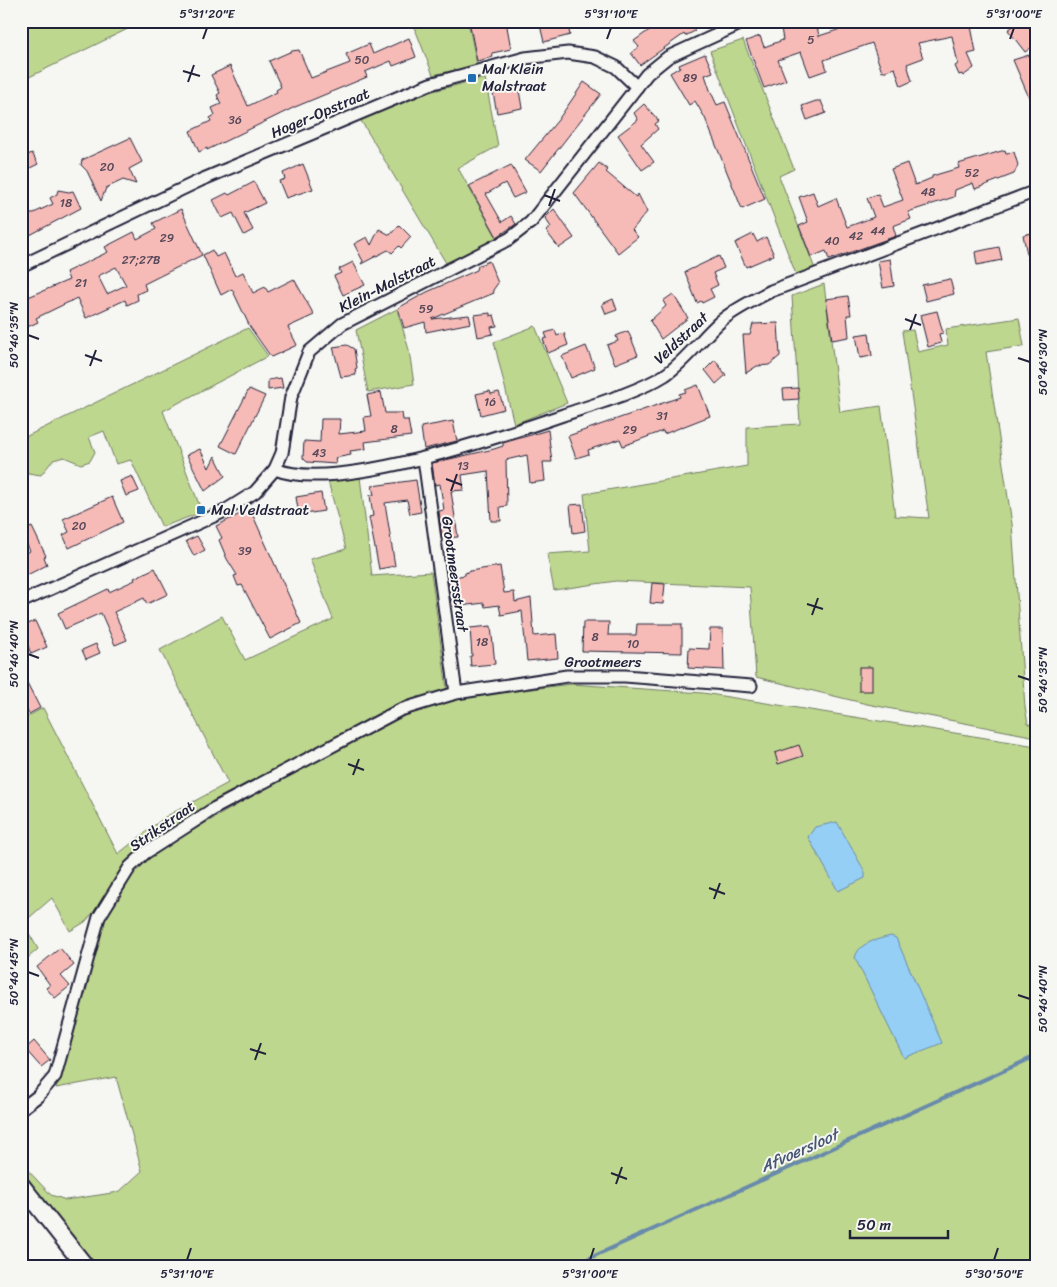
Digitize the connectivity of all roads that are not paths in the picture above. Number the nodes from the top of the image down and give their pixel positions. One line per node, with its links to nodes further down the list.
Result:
1 (742, 21): 2 (street, Klein-Malstraat)
2 (637, 87): 4 (street, Hoger-Opstraat); 6 (street, Klein-Malstraat)
3 (1036, 190): 5 (street, Veldstraat)
4 (21, 266)
5 (424, 459): 6 (street, Veldstraat); 9 (street, Grootmeersstraat)
6 (275, 470): 7 (street, Klein-Malstraat)
7 (21, 602)
8 (751, 686): 9 (street, Grootmeers)
9 (456, 693): 10 (street, Strikstraat)
10 (21, 1109)
11 (21, 1185): 12 (main road)
12 (85, 1266)

